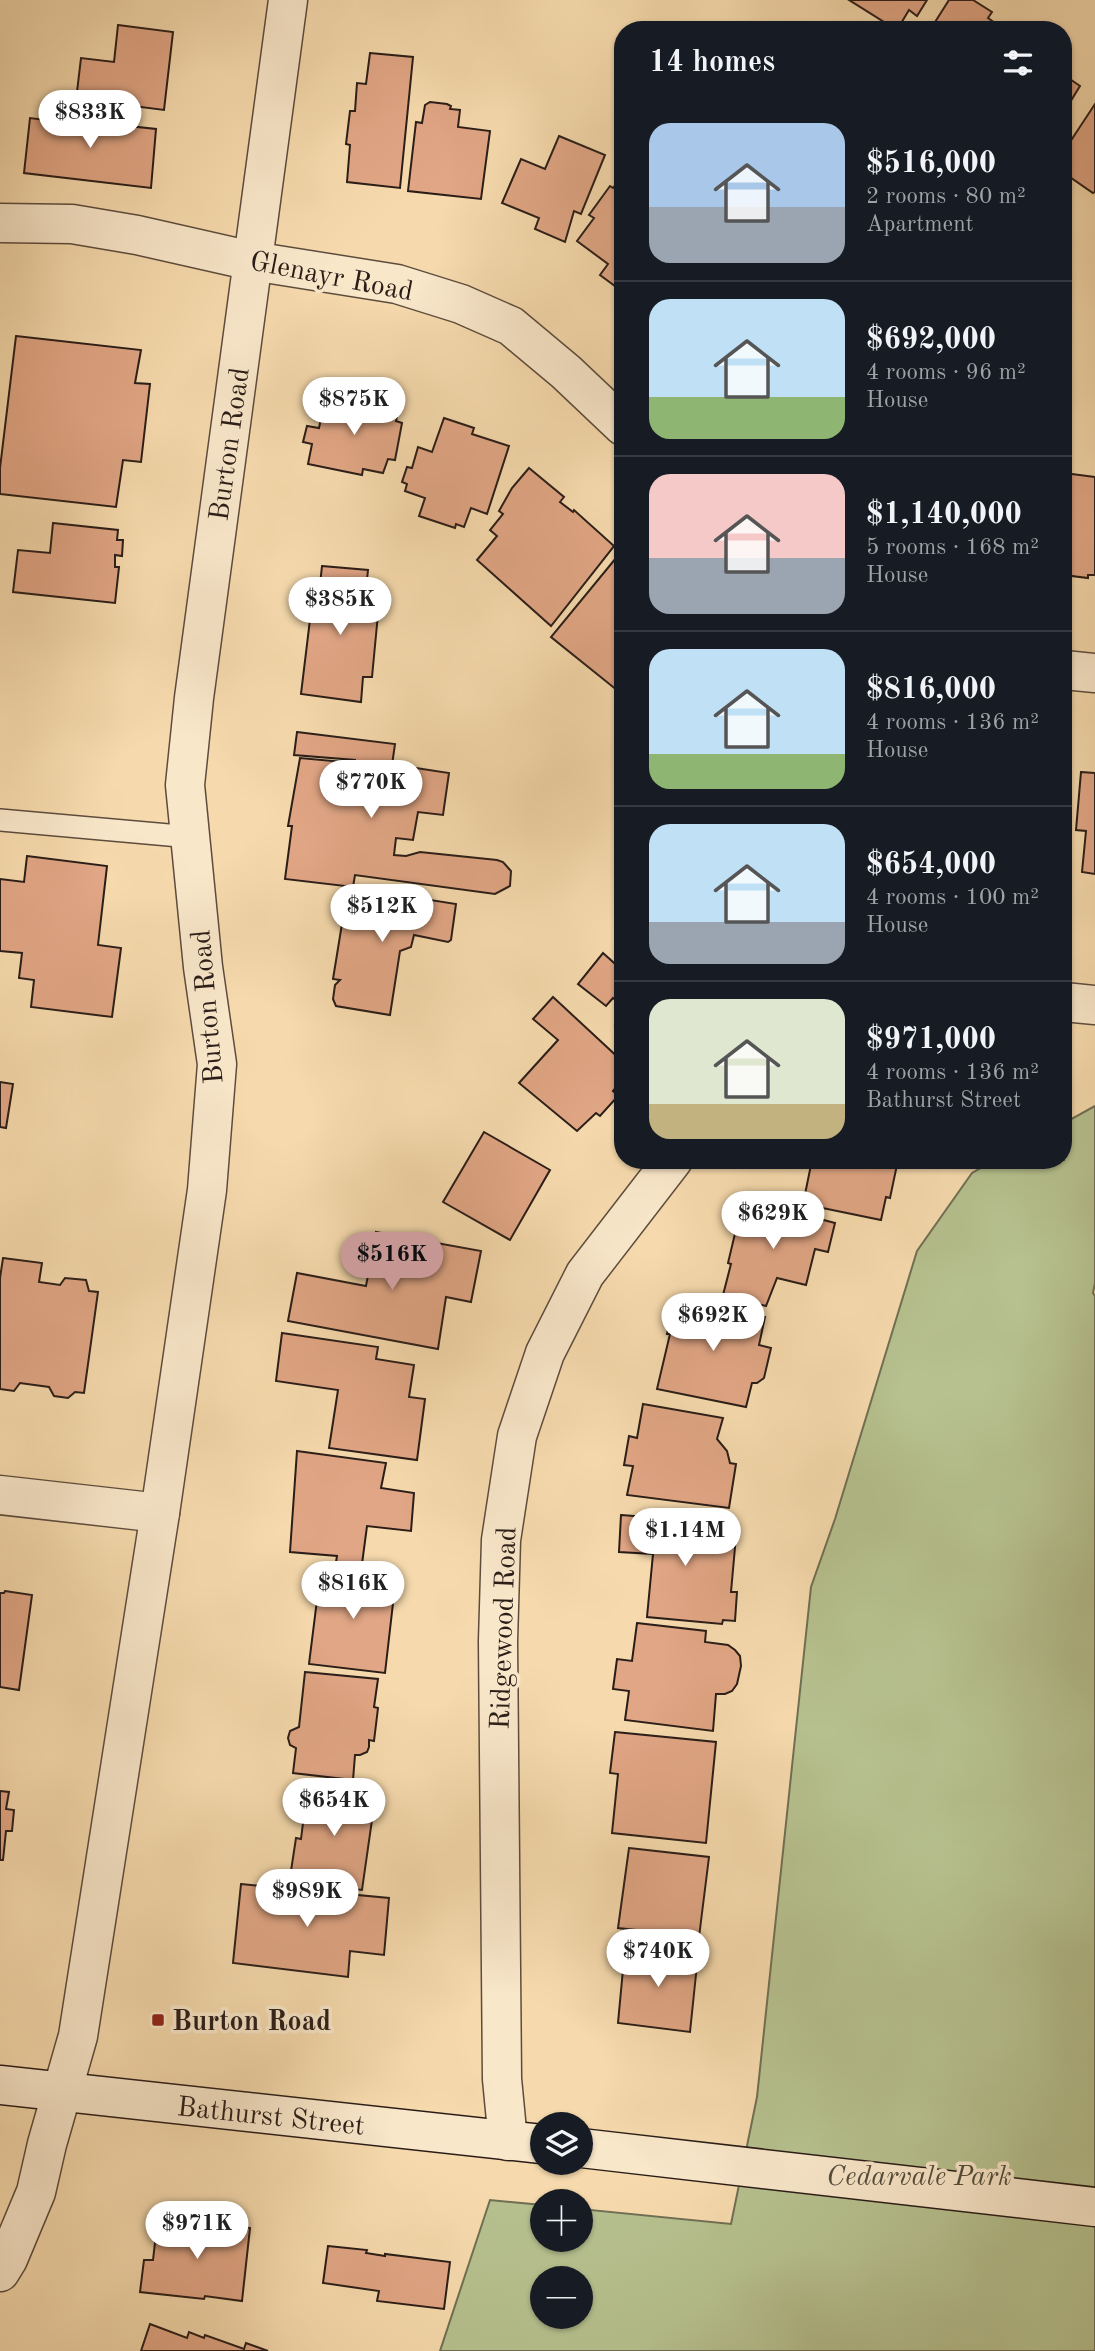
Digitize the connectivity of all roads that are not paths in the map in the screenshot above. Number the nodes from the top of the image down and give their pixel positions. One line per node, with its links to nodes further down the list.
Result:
1 (288, 0): 3 (street, Burton Road)
2 (0, 223): 3 (street, Glenayr Road)
3 (253, 261): 4 (street, Glenayr Road); 8 (street, Burton Road)
4 (614, 417)
5 (1072, 671): 6 (street)
6 (1095, 673)
7 (0, 820): 8 (lane)
8 (191, 837): 13 (street, Burton Road)
9 (1072, 1003): 10 (street)
10 (1095, 1005)
11 (666, 1169): 16 (street, Ridgewood Road)
12 (0, 1495): 13 (street)
13 (160, 1513): 15 (street, Burton Road)
14 (0, 2085): 15 (street, Bathurst Street)
15 (62, 2092): 16 (street, Bathurst Street); 19 (street, Burton Road)
16 (525, 2142)
17 (593, 2149): 18 (street)
18 (1095, 2207)
19 (0, 2272)

